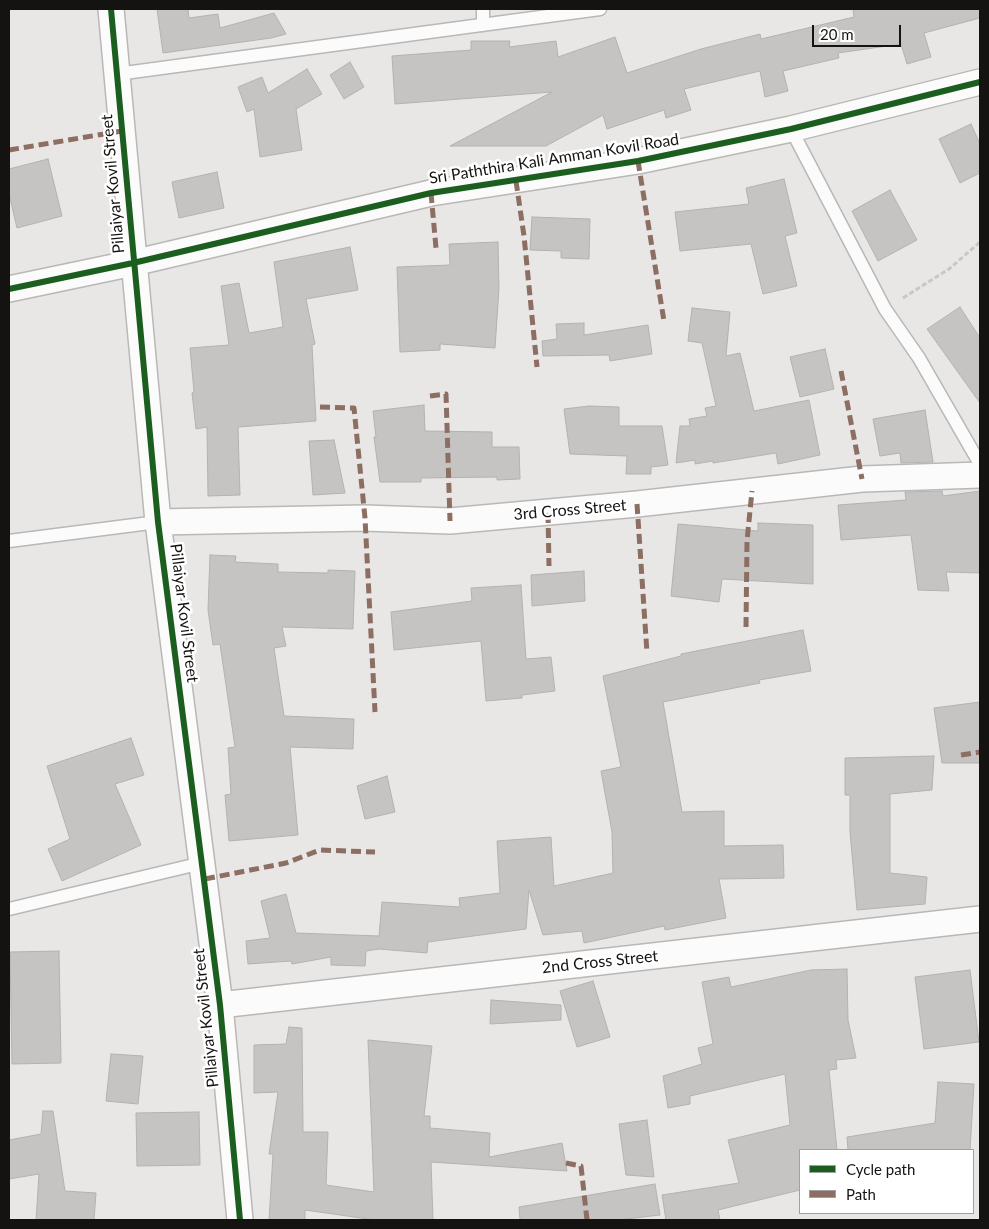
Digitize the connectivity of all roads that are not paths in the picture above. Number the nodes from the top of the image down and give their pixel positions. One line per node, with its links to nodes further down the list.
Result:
1 (111, 9): 5 (street, Pillaiyar Kovil Street)
2 (483, 9): 4 (lane)
3 (600, 9): 4 (lane)
4 (483, 25): 5 (lane)
5 (116, 74): 8 (street, Pillaiyar Kovil Street)
6 (980, 82): 7 (street, Sri Paththira Kali Amman Kovil Road)
7 (791, 129): 8 (street, Sri Paththira Kali Amman Kovil Road); 10 (lane)
8 (133, 263): 9 (street, Sri Paththira Kali Amman Kovil Road); 12 (street, Pillaiyar Kovil Street)
9 (9, 289)
10 (980, 464)
11 (980, 475): 12 (street, 3rd Cross Street)
12 (158, 522): 13 (lane); 14 (street, Pillaiyar Kovil Street)
13 (9, 541)
14 (202, 863): 15 (lane); 17 (street, Pillaiyar Kovil Street)
15 (9, 909)
16 (980, 919): 17 (street, 2nd Cross Street)
17 (220, 1005): 18 (street, Pillaiyar Kovil Street)
18 (240, 1220)

